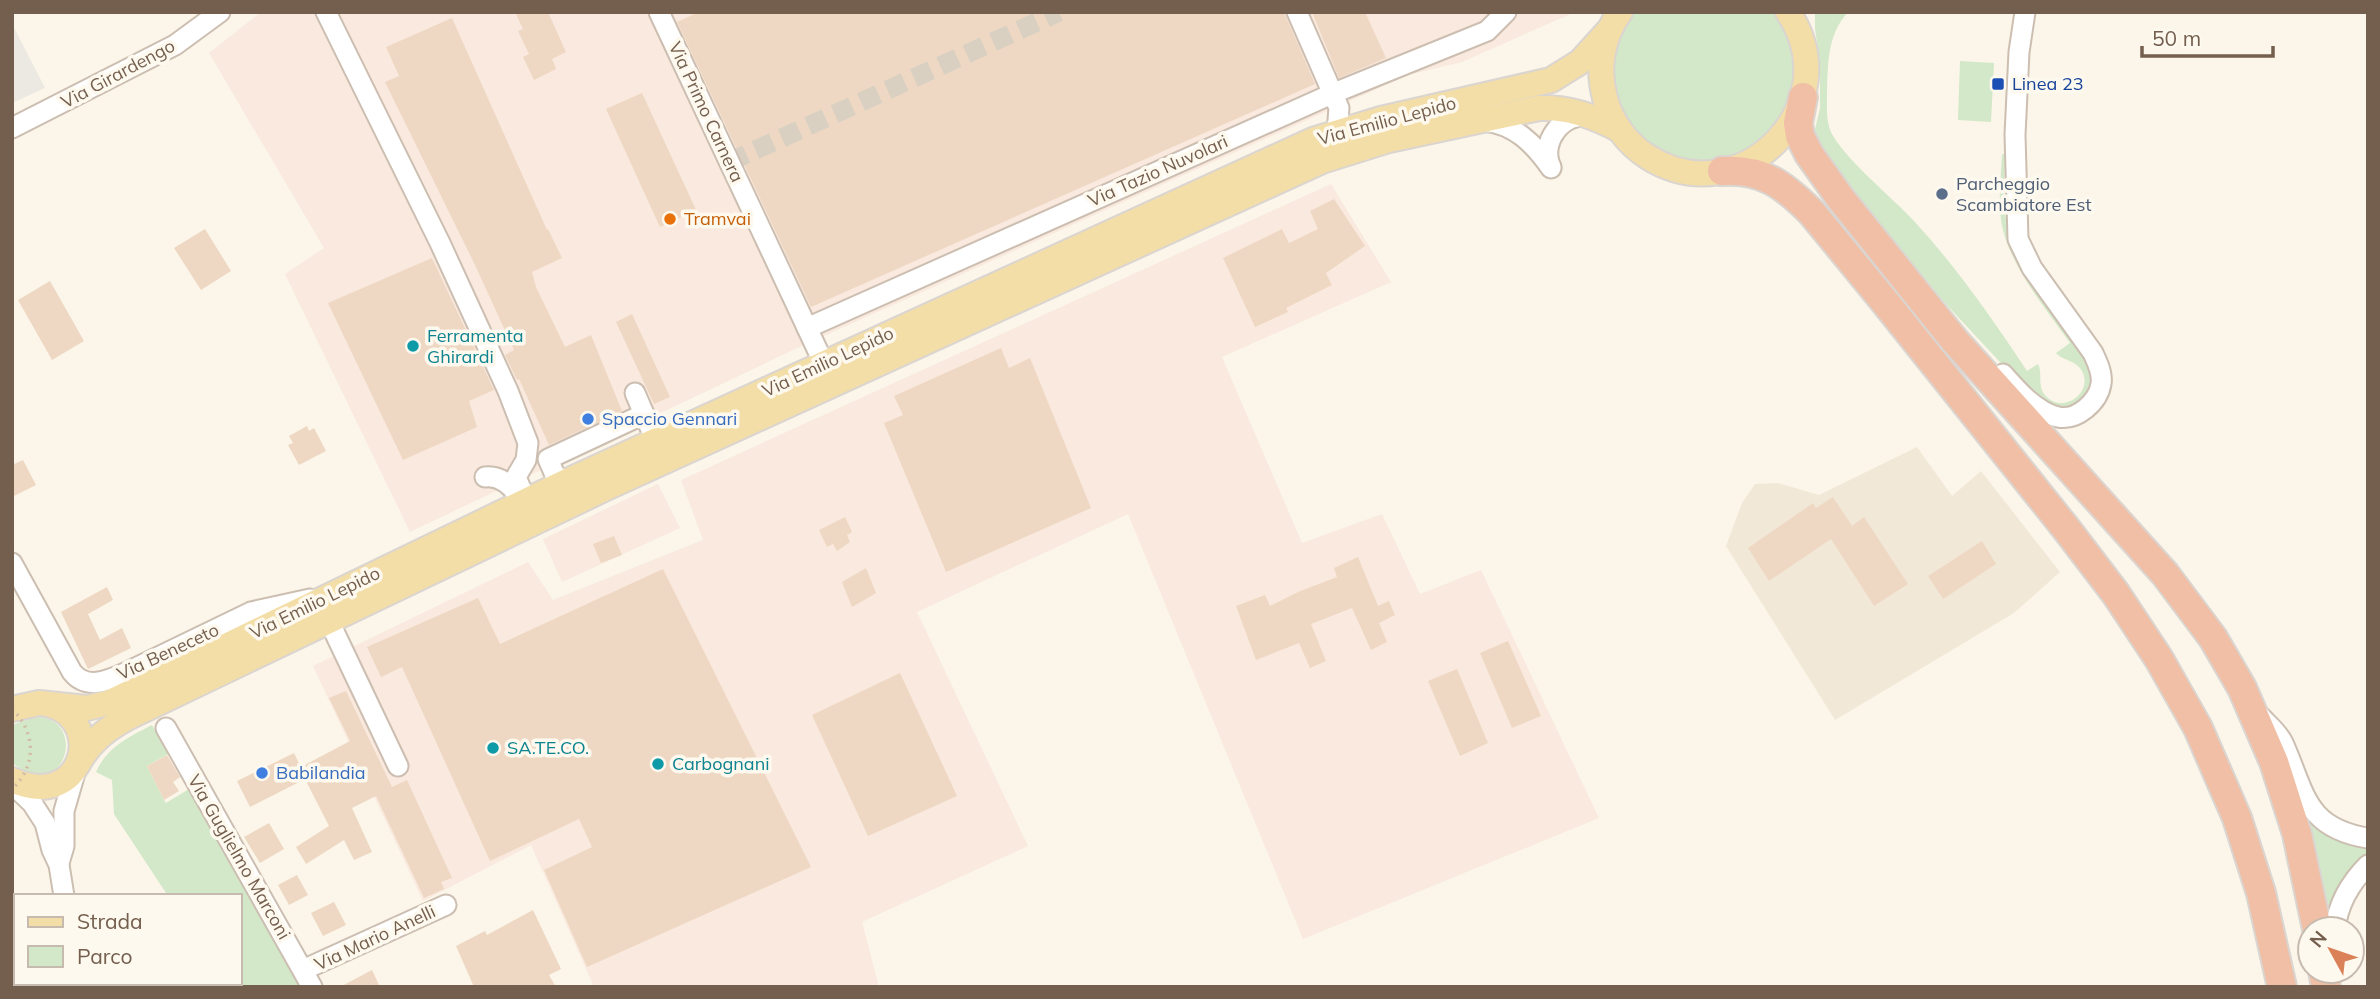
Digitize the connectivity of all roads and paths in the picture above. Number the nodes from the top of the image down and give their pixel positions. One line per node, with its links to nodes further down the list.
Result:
1 (220, 12): 13 (street, Via Girardengo)
2 (326, 12): 27 (street)
3 (659, 12): 18 (street, Via Primo Carnera)
4 (1297, 12): 9 (street)
5 (1506, 12): 9 (street, Via Tazio Nuvolari)
6 (2025, 12): 17 (street)
7 (1797, 19): 10 (main road)
8 (1615, 21): 14 (main road); 15 (main road, Via Emilio Lepido)
9 (1334, 93): 15 (street); 18 (street, Via Tazio Nuvolari)
10 (1802, 97): 16 (main road); 17 (highway)
11 (1592, 117): 12 (main road, Via Emilio Lepido); 12 (street, Via Emilio Lepido); 14 (main road, Via Emilio Lepido)
12 (1469, 122): 30 (main road, Via Emilio Lepido)
13 (12, 128)
14 (1620, 130): 16 (main road)
15 (1337, 132): 19 (main road, Via Emilio Lepido)
16 (1722, 171): 46 (highway)
17 (1937, 319): 32 (highway)
18 (807, 328): 19 (street, Via Primo Carnera)
19 (824, 364): 23 (main road, Via Emilio Lepido)
20 (635, 393): 21 (street)
21 (644, 414): 23 (street); 24 (street)
22 (530, 418): 24 (street)
23 (656, 441): 26 (main road, Via Emilio Lepido)
24 (548, 459): 26 (street)
25 (485, 477): 27 (street)
26 (565, 482): 27 (main road, Via Emilio Lepido)
27 (524, 502): 29 (main road, Via Emilio Lepido)
28 (12, 563): 29 (street, Via Beneceto)
29 (345, 589): 31 (main road, Via Emilio Lepido)
30 (329, 621): 35 (main road, Via Emilio Lepido); 36 (street)
31 (45, 704): 33 (main road, Via Emilio Lepido); 35 (main road)
32 (2250, 707): 38 (street); 43 (highway)
33 (12, 709): 37 (path, bridge)
34 (166, 728): 45 (street, Via Guglielmo Marconi)
35 (78, 764): 37 (main road, Via Emilio Lepido); 40 (street)
36 (398, 766)
37 (12, 784): 40 (street)
38 (2368, 838)
39 (2368, 865): 44 (street)
40 (59, 867): 41 (street)
41 (64, 894)
42 (446, 905): 45 (street, Via Mario Anelli)
43 (2314, 915)
44 (2338, 915)
45 (308, 979)
46 (2282, 987)

